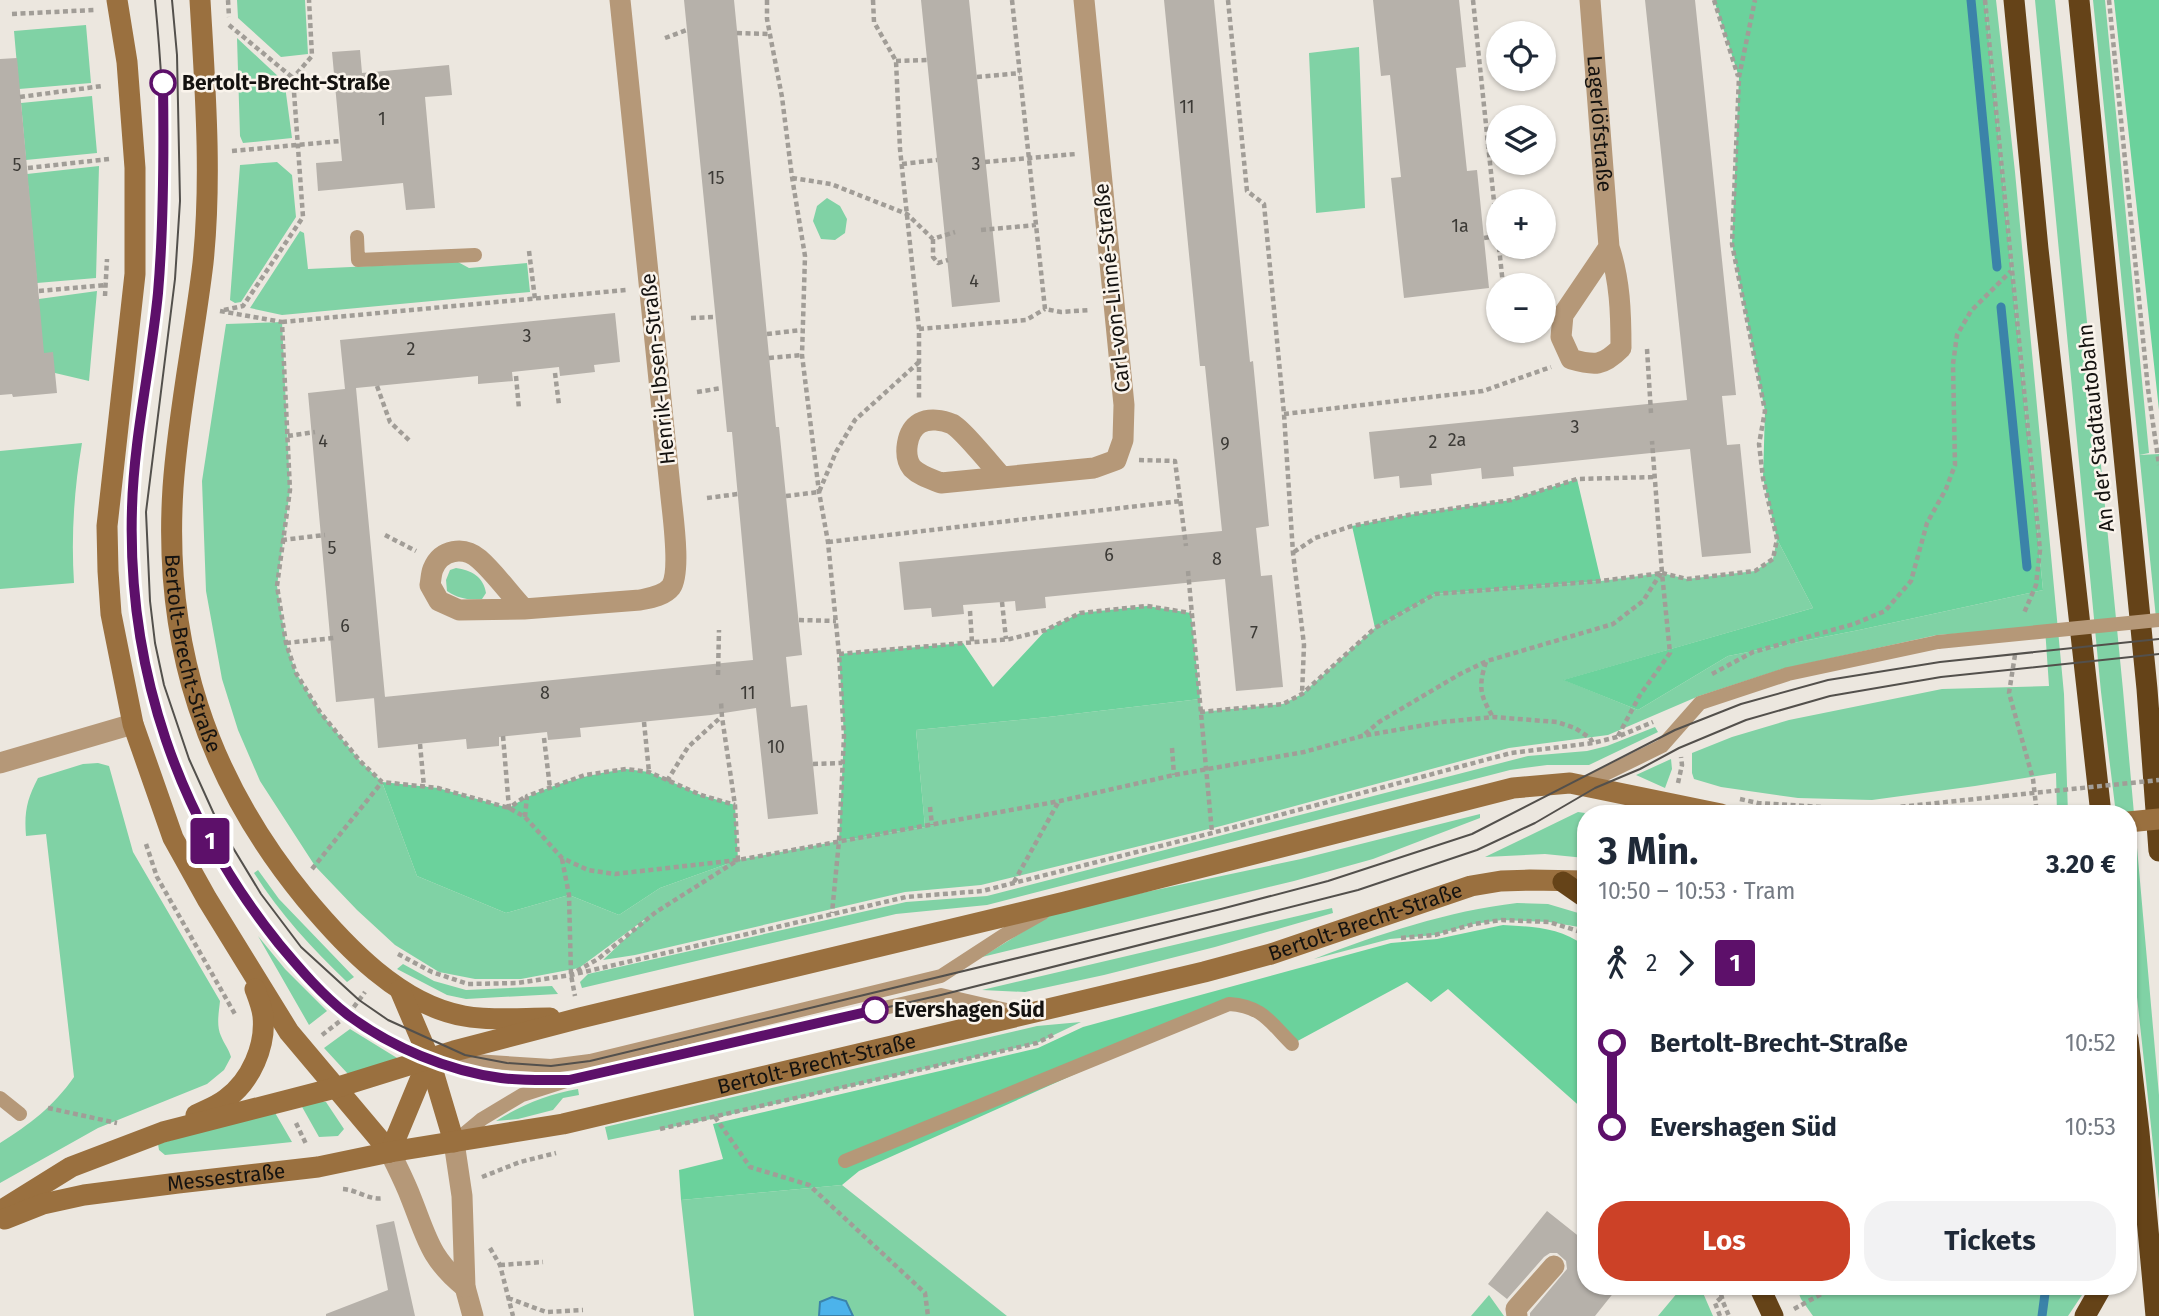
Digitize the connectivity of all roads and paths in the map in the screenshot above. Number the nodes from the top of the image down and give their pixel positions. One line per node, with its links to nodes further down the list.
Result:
1 (117, 0): 134 (main road)
2 (200, 0): 184 (main road, Bertolt-Brecht-Straße)
3 (228, 0): 21 (path)
4 (309, 0): 32 (path)
5 (620, 0): 110 (street, Henrik-Ibsen-Straße)
6 (767, 0): 24 (path)
7 (873, 0): 28 (path)
8 (1012, 0): 29 (path)
9 (1084, 0): 37 (street, Carl-von-Linné-Straße)
10 (1228, 0): 85 (path)
11 (1473, 0): 46 (path)
12 (1590, 0): 53 (street, Lagerlöfstraße)
13 (1714, 0): 31 (path)
14 (1755, 0): 31 (path)
15 (1985, 0): 57 (path)
16 (2014, 0): 164 (highway, An der Stadtautobahn)
17 (2079, 0): 173 (highway, An der Stadtautobahn)
18 (2109, 0): 92 (path)
19 (95, 10): 20 (path)
20 (12, 14)
21 (229, 25): 26 (path); 32 (path)
22 (687, 30): 25 (path)
23 (737, 33): 24 (path)
24 (769, 34): 45 (path)
25 (665, 38)
26 (229, 39)
27 (927, 60): 28 (path)
28 (896, 61): 43 (path)
29 (1020, 73): 30 (path); 38 (path)
30 (976, 77)
31 (1739, 77): 108 (path)
32 (293, 78): 36 (path)
33 (102, 86): 34 (path)
34 (20, 97)
35 (340, 141): 36 (path)
36 (298, 145): 42 (path); 64 (path)
37 (1098, 153): 38 (path); 63 (street, Carl-von-Linné-Straße)
38 (1028, 158): 41 (path); 48 (path)
39 (108, 159): 44 (path)
40 (937, 160): 43 (path)
41 (985, 162)
42 (230, 164)
43 (902, 164): 47 (path)
44 (28, 168)
45 (792, 177): 47 (path); 70 (path)
46 (1493, 189)
47 (907, 214): 52 (path); 69 (path)
48 (1036, 225): 49 (path); 62 (path)
49 (981, 230)
50 (956, 232): 52 (path)
51 (357, 237): 55 (lane)
52 (933, 239): 56 (path)
53 (1609, 247): 72 (street, Lagerlöfstraße); 75 (street)
54 (529, 251): 61 (path)
55 (475, 256)
56 (948, 260)
57 (2011, 271): 116 (path); 126 (path)
58 (106, 285): 60 (path)
59 (628, 290): 61 (path)
60 (39, 291)
61 (535, 299): 67 (path)
62 (1045, 309): 63 (path); 69 (path)
63 (1114, 309): 91 (street, Carl-von-Linné-Straße)
64 (219, 310): 67 (path); 68 (path)
65 (715, 317): 66 (path)
66 (691, 318)
67 (282, 323): 88 (path)
68 (217, 324)
69 (919, 329): 76 (path)
70 (802, 330): 71 (path); 73 (path)
71 (767, 334)
72 (1621, 348): 75 (street); 84 (path)
73 (802, 355): 74 (path); 95 (path)
74 (769, 358)
75 (1571, 359): 85 (path)
76 (919, 362): 86 (path); 95 (path)
77 (555, 373): 82 (path)
78 (516, 376): 83 (path)
79 (377, 386): 90 (path)
80 (722, 388): 81 (path)
81 (697, 392)
82 (559, 405)
83 (519, 409)
84 (1651, 413)
85 (1284, 414): 105 (path)
86 (919, 424): 93 (street); 93 (street)
87 (315, 432): 88 (path)
88 (288, 436): 102 (path)
89 (1652, 441): 94 (path)
90 (411, 442)
91 (1116, 460): 93 (street); 99 (path)
92 (2159, 465)
93 (1002, 477)
94 (1654, 477): 105 (path); 108 (path)
95 (819, 492): 97 (path); 103 (path)
96 (738, 494): 98 (path)
97 (786, 496)
98 (707, 498)
99 (1181, 501): 103 (path); 104 (path)
100 (325, 535): 102 (path)
101 (386, 536): 106 (path)
102 (282, 540): 121 (path)
103 (828, 542): 115 (path)
104 (1186, 546)
105 (1293, 553): 127 (path)
106 (439, 559): 110 (street); 110 (street, Henrik-Ibsen-Straße)
107 (1188, 571): 112 (path)
108 (1662, 573): 124 (path); 127 (path); 137 (path)
109 (1002, 602): 119 (path)
110 (524, 609)
111 (970, 611): 120 (path)
112 (1191, 613): 119 (path); 129 (path)
113 (799, 620): 115 (path)
114 (2159, 620): 151 (lane, bridge)
115 (836, 621): 123 (path)
116 (2020, 621)
117 (719, 630): 125 (path)
118 (334, 638): 121 (path)
119 (1006, 640): 120 (path)
120 (972, 642): 123 (path)
121 (286, 643): 150 (path)
122 (2016, 645): 163 (path)
123 (839, 654): 143 (path)
124 (1487, 661): 131 (path); 136 (path)
125 (718, 675)
126 (1708, 677)
127 (1302, 694): 129 (path)
128 (722, 702): 130 (path)
129 (1200, 712): 145 (path)
130 (722, 717): 149 (path); 157 (path)
131 (1493, 717): 136 (path); 139 (path)
132 (1659, 720): 137 (path)
133 (644, 722): 146 (path)
134 (133, 724): 142 (street); 183 (main road)
135 (503, 736): 166 (path)
136 (1362, 736): 145 (path)
137 (1617, 737): 139 (path)
138 (544, 738): 153 (path)
139 (1593, 743): 171 (path)
140 (420, 744): 152 (path)
141 (1172, 748): 147 (path)
142 (0, 763)
143 (842, 763): 144 (path); 172 (path)
144 (813, 764)
145 (1207, 769): 147 (path); 171 (path)
146 (649, 772): 149 (path); 153 (path)
147 (1174, 775): 156 (path)
148 (2159, 780): 162 (path, bridge)
149 (667, 781): 157 (path)
150 (382, 782): 152 (path); 175 (path)
151 (1583, 785): 154 (main road, Bertolt-Brecht-Straße); 181 (main road, Bertolt-Brecht-Straße)
152 (424, 787): 166 (path)
153 (550, 788): 155 (path)
154 (1608, 792): 158 (main road, Bertolt-Brecht-Straße); 159 (main road, Bertolt-Brecht-Straße)
155 (527, 796): 166 (path); 167 (path)
156 (1060, 801): 170 (path); 179 (path)
157 (735, 805): 176 (path)
158 (1628, 805)
159 (1718, 805)
160 (1737, 805): 161 (path, bridge)
161 (1790, 805)
162 (1918, 805)
163 (2036, 805)
164 (2100, 805)
165 (930, 807): 170 (path)
166 (509, 808): 167 (path)
167 (525, 817): 174 (path)
168 (2159, 819): 169 (main road, bridge)
169 (2137, 821)
170 (932, 825): 172 (path)
171 (1212, 833): 179 (path)
172 (839, 841): 176 (path); 182 (path)
173 (2159, 851)
174 (562, 858): 176 (path); 185 (path)
175 (304, 859)
176 (738, 860): 185 (path)
177 (1577, 881): 178 (main road, Bertolt-Brecht-Straße)
178 (1563, 882): 180 (highway); 187 (main road, Bertolt-Brecht-Straße)
179 (1014, 883): 182 (path)
180 (1577, 892)
181 (1065, 902): 188 (main road, Bertolt-Brecht-Straße); 191 (lane)
182 (832, 914): 185 (path)
183 (248, 965): 190 (main road); 200 (main road)
184 (381, 973): 185 (path); 186 (main road, Bertolt-Brecht-Straße); 190 (path)
185 (570, 975)
186 (400, 990): 188 (main road, Bertolt-Brecht-Straße); 191 (main road, Bertolt-Brecht-Straße)
187 (1027, 1015): 202 (main road, Bertolt-Brecht-Straße); 202 (lane)
188 (580, 1018): 191 (main road, Bertolt-Brecht-Straße)
189 (1292, 1044): 205 (lane)
190 (303, 1051): 192 (main road)
191 (429, 1058): 192 (main road, Bertolt-Brecht-Straße); 202 (main road, Bertolt-Brecht-Straße); 204 (main road)
192 (335, 1088): 194 (main road); 204 (main road)
193 (0, 1098): 196 (lane)
194 (285, 1101): 200 (main road); 206 (path)
195 (48, 1108): 199 (path)
196 (20, 1114)
197 (2137, 1115): 201 (highway)
198 (715, 1117): 226 (path)
199 (124, 1124)
200 (163, 1132): 209 (main road)
201 (2139, 1132): 203 (highway); 231 (highway)
202 (454, 1142): 204 (main road, Messestraße); 215 (street)
203 (2137, 1142)
204 (390, 1152): 206 (main road, Messestraße); 215 (street)
205 (845, 1161)
206 (318, 1167): 210 (main road, Messestraße)
207 (494, 1174): 208 (path)
208 (489, 1185)
209 (0, 1211)
210 (0, 1222)
211 (485, 1241): 213 (path)
212 (543, 1262): 213 (path)
213 (500, 1265): 220 (path)
214 (1554, 1266): 227 (street)
215 (465, 1287): 224 (street)
216 (1721, 1295): 221 (path)
217 (1767, 1295): 223 (highway)
218 (1818, 1295): 223 (path)
219 (2097, 1295): 230 (highway)
220 (508, 1298): 222 (path); 225 (path)
221 (1722, 1300): 228 (path); 229 (path)
222 (583, 1310)
223 (1783, 1313)
224 (473, 1316)
225 (513, 1316)
226 (928, 1316)
227 (1517, 1316)
228 (1720, 1316)
229 (1729, 1316)
230 (2085, 1316)
231 (2156, 1316)

